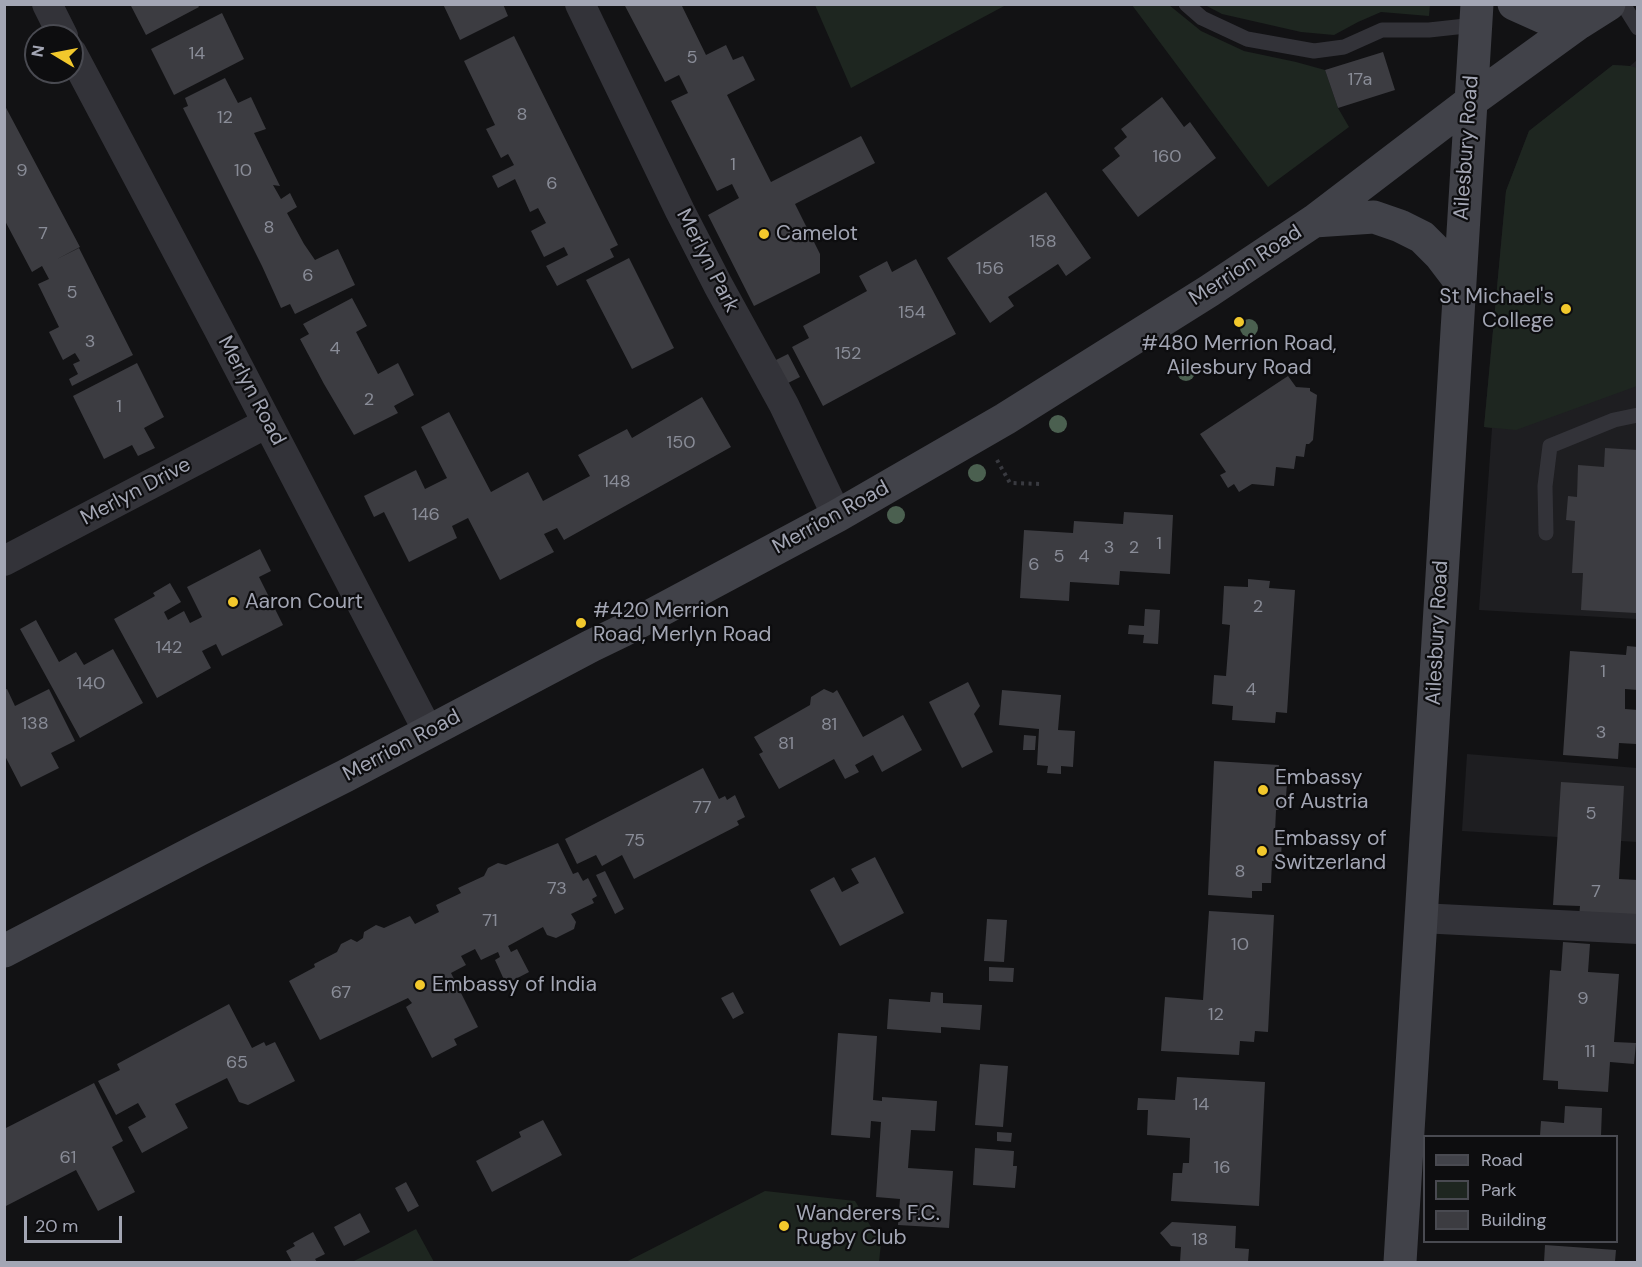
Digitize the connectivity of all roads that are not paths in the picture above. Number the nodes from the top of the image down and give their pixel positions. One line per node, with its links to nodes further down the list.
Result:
1 (47, 4): 9 (street)
2 (580, 4): 17 (street, Merlyn Park)
3 (1186, 4): 7 (lane)
4 (1514, 4): 8 (main road)
5 (1609, 4): 8 (main road, Merrion Road)
6 (1623, 4): 10 (lane)
7 (1476, 15): 12 (main road, Ailesbury Road)
8 (1579, 23): 12 (main road, Merrion Road)
9 (57, 24)
10 (1638, 28)
11 (84, 76): 16 (street, Merlyn Road)
12 (1470, 102): 13 (main road, Merrion Road); 14 (main road, Ailesbury Road)
13 (1314, 221): 14 (main road); 17 (main road, Merrion Road)
14 (1459, 280): 21 (main road, Ailesbury Road)
15 (1638, 415): 18 (lane)
16 (267, 423): 19 (street, Merlyn Drive); 20 (street, Merlyn Road)
17 (837, 516): 20 (main road, Merrion Road)
18 (1546, 533)
19 (4, 561)
20 (428, 731): 23 (main road, Merrion Road)
21 (1420, 918): 22 (street); 24 (main road, Ailesbury Road)
22 (1638, 929)
23 (4, 951)
24 (1400, 1263)

